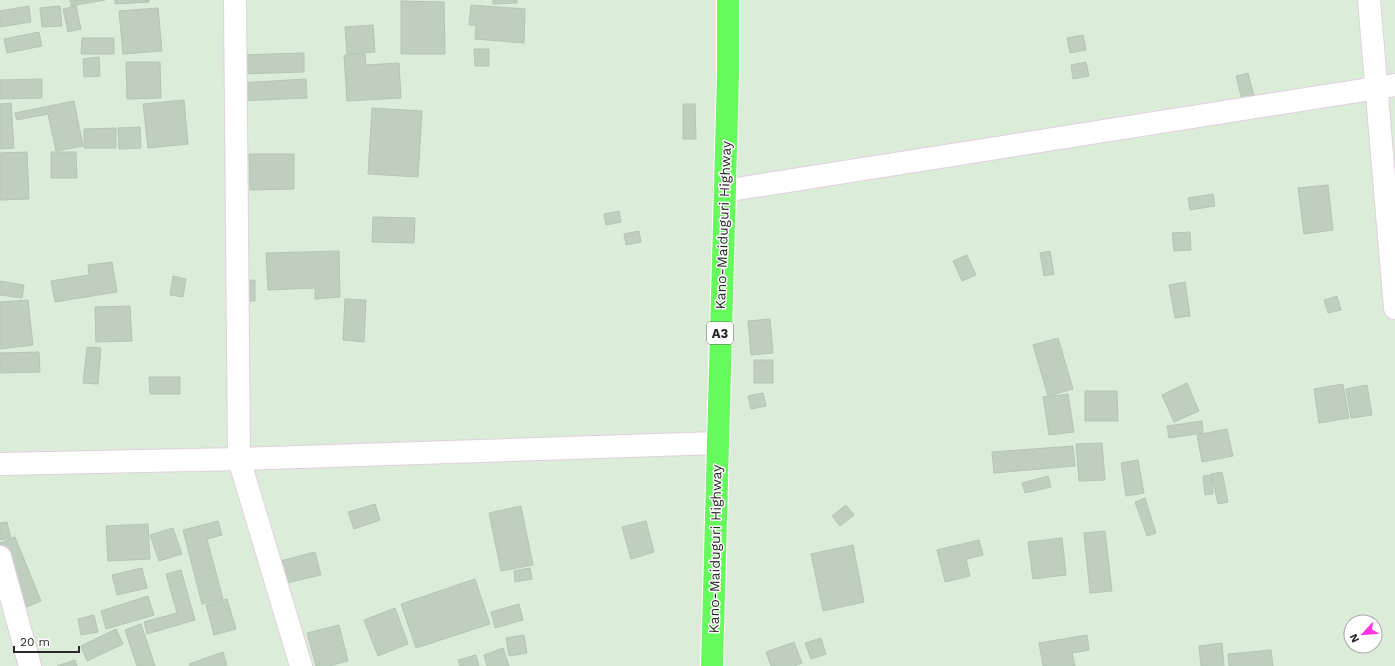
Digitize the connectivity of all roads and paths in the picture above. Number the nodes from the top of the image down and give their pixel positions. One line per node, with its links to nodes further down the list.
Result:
1 (235, 0): 8 (street)
2 (728, 0): 5 (highway, Kano-Maiduguri Highway / A3)
3 (1369, 0): 4 (street)
4 (1386, 87): 5 (street); 6 (street)
5 (724, 190): 7 (highway, Kano-Maiduguri Highway / A3)
6 (1395, 308)
7 (717, 443): 8 (street); 13 (highway, Kano-Maiduguri Highway / A3)
8 (239, 459): 9 (street); 12 (street)
9 (0, 464)
10 (0, 557): 11 (street)
11 (30, 666)
12 (301, 666)
13 (712, 666)

